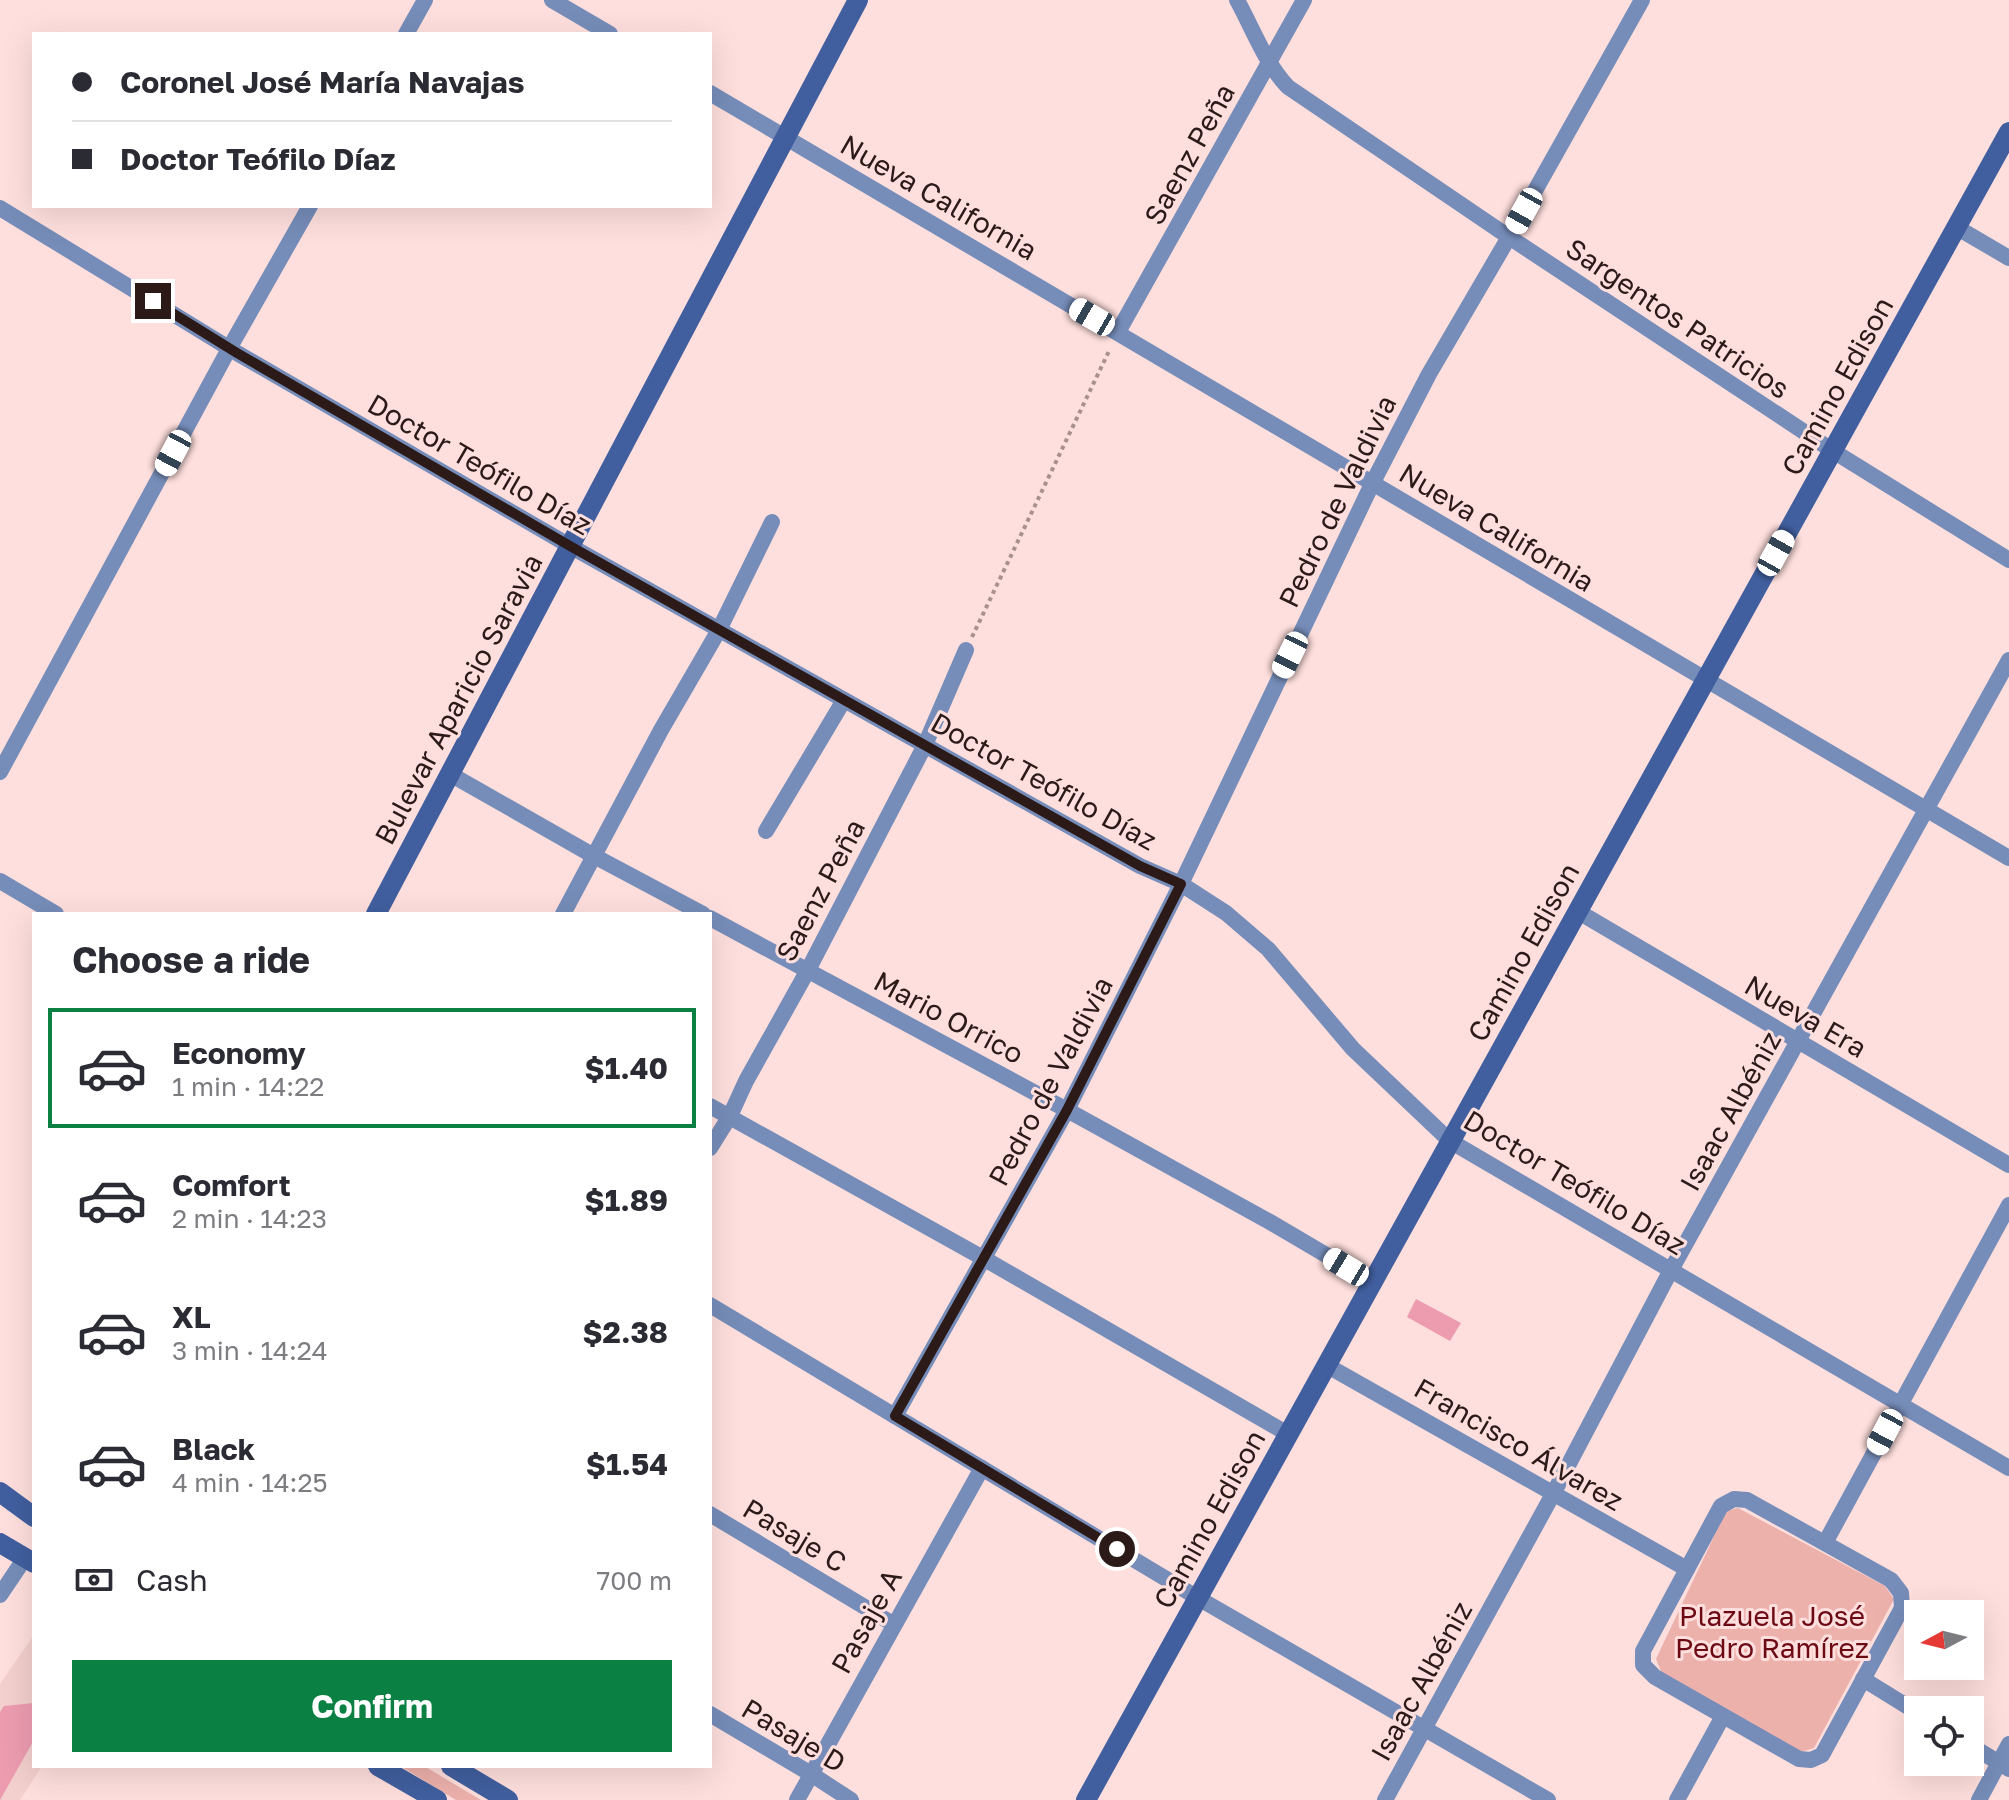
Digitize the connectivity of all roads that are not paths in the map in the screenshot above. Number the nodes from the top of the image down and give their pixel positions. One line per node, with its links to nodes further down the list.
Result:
1 (425, 0): 7 (street)
2 (552, 0): 8 (street)
3 (858, 0): 12 (street, Bulevar Aparicio Saravia)
4 (1237, 0): 9 (street, Sargentos Patricios)
5 (1304, 0): 9 (street, Saenz Peña)
6 (1642, 0): 16 (street, Pedro de Valdivia)
7 (407, 32)
8 (607, 32)
9 (1270, 62): 16 (street, Sargentos Patricios); 18 (street, Saenz Peña)
10 (712, 94): 12 (street, Nueva California)
11 (2009, 132): 15 (street, Camino Edison)
12 (784, 137): 18 (street, Nueva California); 23 (street, Bulevar Aparicio Saravia)
13 (0, 208): 19 (street, Doctor Teófilo Díaz)
14 (309, 208): 19 (street)
15 (1956, 227): 17 (street); 20 (street, Camino Edison)
16 (1509, 237): 20 (street, Sargentos Patricios); 21 (street, Pedro de Valdivia)
17 (2009, 258)
18 (1118, 332): 21 (street, Nueva California)
19 (230, 347): 23 (street, Doctor Teófilo Díaz); 31 (street)
20 (1833, 451): 24 (street, Sargentos Patricios); 28 (street, Camino Edison)
21 (1372, 484): 28 (street, Nueva California); 38 (street, Pedro de Valdivia)
22 (772, 522): 25 (street)
23 (570, 546): 25 (street, Doctor Teófilo Díaz); 32 (street, Bulevar Aparicio Saravia)
24 (2009, 560)
25 (719, 630): 29 (street, Doctor Teófilo Díaz); 35 (street)
26 (966, 650): 30 (street, Saenz Peña)
27 (2009, 660): 33 (street, Isaac Albéniz)
28 (1706, 680): 33 (street, Nueva California); 39 (street, Camino Edison)
29 (844, 700): 30 (street, Doctor Teófilo Díaz); 34 (street)
30 (925, 745): 38 (street, Doctor Teófilo Díaz); 45 (street, Saenz Peña)
31 (0, 772)
32 (450, 774): 35 (street); 41 (street, Bulevar Aparicio Saravia)
33 (1926, 810): 36 (street, Nueva California); 46 (street, Isaac Albéniz)
34 (766, 831)
35 (594, 856): 42 (street); 43 (street)
36 (2009, 858)
37 (0, 881): 40 (street)
38 (1181, 884): 48 (street, Pedro de Valdivia); 50 (street, Doctor Teófilo Díaz)
39 (1577, 911): 46 (street, Nueva Era); 50 (street, Camino Edison)
40 (53, 912)
41 (377, 912)
42 (564, 912)
43 (699, 912)
44 (712, 919): 45 (street, Mario Orrico)
45 (808, 970): 48 (street, Mario Orrico); 49 (street, Saenz Peña)
46 (1798, 1042): 52 (street, Nueva Era); 55 (street, Isaac Albéniz)
47 (712, 1107): 49 (street)
48 (1067, 1110): 54 (street, Pedro de Valdivia); 56 (street, Mario Orrico)
49 (730, 1116): 51 (street, Saenz Peña); 54 (street)
50 (1450, 1141): 55 (street, Doctor Teófilo Díaz); 56 (street, Camino Edison)
51 (712, 1145)
52 (2009, 1165)
53 (2009, 1205): 59 (street)
54 (983, 1258): 60 (street, Pedro de Valdivia); 61 (street)
55 (1671, 1270): 59 (street, Doctor Teófilo Díaz); 65 (street, Isaac Albéniz)
56 (1372, 1282): 58 (street, Camino Edison)
57 (712, 1306): 60 (street)
58 (1326, 1365): 61 (street, Camino Edison); 65 (street, Francisco Álvarez)
59 (1901, 1405): 63 (street, Doctor Teófilo Díaz); 69 (street)
60 (895, 1416): 62 (street)
61 (1288, 1434): 73 (street, Camino Edison)
62 (982, 1468): 73 (street); 74 (street, Pasaje A)
63 (2009, 1468)
64 (0, 1492): 67 (street)
65 (1553, 1494): 71 (street, Francisco Álvarez); 79 (street, Isaac Albéniz)
66 (712, 1515): 74 (street, Pasaje C)
67 (32, 1516)
68 (0, 1543): 70 (street)
69 (1825, 1543): 71 (street); 75 (street)
70 (31, 1556): 72 (street)
71 (1687, 1569): 78 (street)
72 (0, 1595)
73 (1198, 1598): 79 (street); 90 (street, Camino Edison)
74 (893, 1624): 85 (street, Pasaje A)
75 (1863, 1679): 76 (street); 78 (street)
76 (1904, 1704)
77 (712, 1715): 85 (street, Pasaje D)
78 (1723, 1716): 93 (street)
79 (1424, 1729): 91 (street, Isaac Albéniz); 92 (street)
80 (2009, 1744): 82 (street)
81 (1984, 1754): 82 (street)
82 (2004, 1766): 94 (street)
83 (381, 1768): 86 (street)
84 (454, 1768): 87 (street)
85 (811, 1774): 88 (street, Pasaje A); 89 (street, Pasaje D)
86 (436, 1800)
87 (508, 1800)
88 (797, 1800)
89 (851, 1800)
90 (1086, 1800)
91 (1385, 1800)
92 (1548, 1800)
93 (1677, 1800)
94 (1979, 1800)

